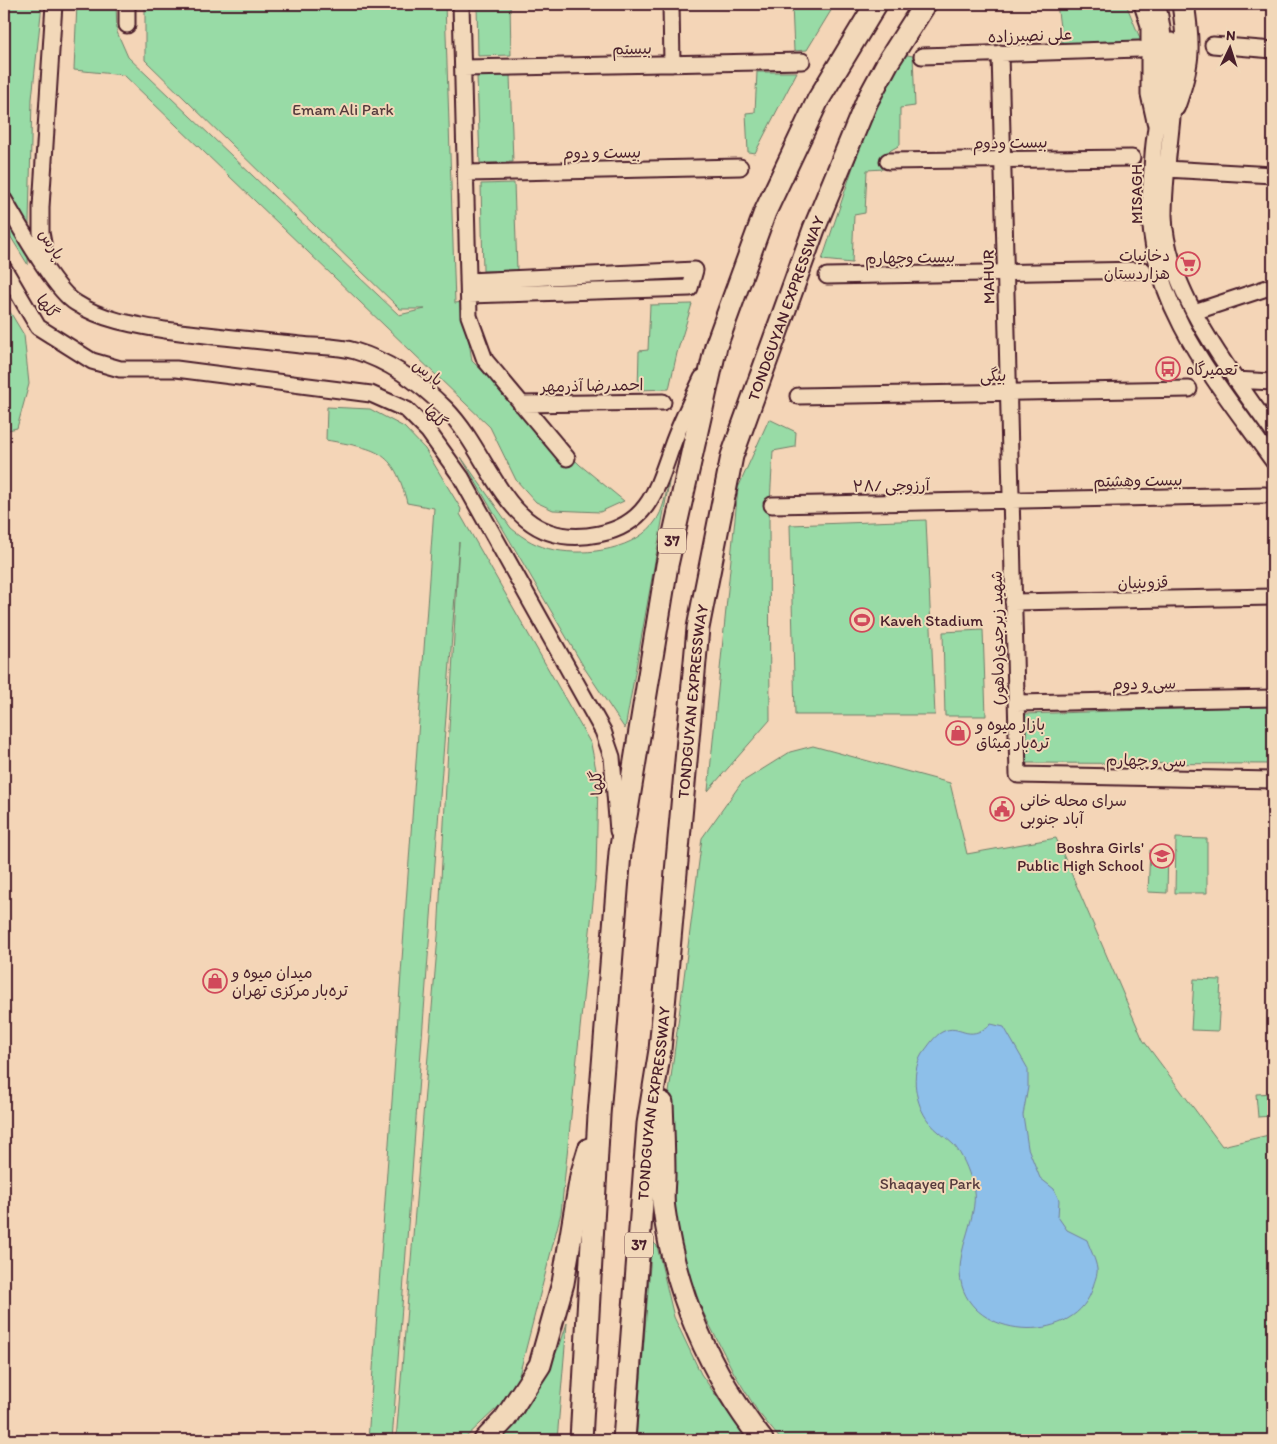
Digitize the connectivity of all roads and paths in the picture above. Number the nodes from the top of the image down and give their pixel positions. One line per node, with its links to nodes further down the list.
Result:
1 (54, 4): 27 (street, پارس)
2 (127, 4): 8 (street)
3 (461, 4): 16 (street)
4 (671, 4): 15 (street)
5 (876, 4): 36 (highway, 37)
6 (925, 4): 57 (highway, TONDGUYAN EXPRESSWAY / 37)
7 (1163, 6): 17 (highway); 18 (highway)
8 (127, 25)
9 (1213, 45): 11 (street)
10 (1139, 49): 12 (street, علی نصیرزاده)
11 (1273, 50)
12 (1000, 53): 13 (street, علی نصیرزاده); 20 (street, MAHUR)
13 (922, 56)
14 (802, 62): 15 (street, بیستم)
15 (672, 64): 16 (street, بیستم)
16 (463, 68): 24 (street)
17 (1174, 106): 23 (street, MISAGH)
18 (1158, 121): 46 (street, MISAGH)
19 (1132, 158): 20 (street, بیست ودوم)
20 (1002, 159): 21 (street, بیست ودوم); 30 (street, MAHUR)
21 (888, 161)
22 (740, 166): 24 (street, بیست و دوم)
23 (1166, 169): 25 (street); 35 (street, MISAGH)
24 (466, 173): 33 (street)
25 (1273, 174)
26 (4, 200): 36 (street, پارس)
27 (45, 254)
28 (4, 269): 56 (street, گلها)
29 (1143, 270): 30 (street, بیست وچهارم)
30 (1005, 273): 31 (street, بیست وچهارم); 40 (street, MAHUR)
31 (827, 276)
32 (1273, 286): 35 (street)
33 (469, 288): 34 (street); 43 (street)
34 (690, 288)
35 (1194, 312): 37 (street, MISAGH)
36 (716, 346): 56 (highway, 37)
37 (1235, 380): 38 (street); 44 (street, MISAGH)
38 (1273, 382)
39 (1189, 389): 40 (street, بیگی)
40 (1008, 392): 41 (street, بیگی); 48 (street, MAHUR)
41 (798, 396)
42 (663, 402): 43 (street, احمدرضا آذرمهر)
43 (521, 404): 45 (street)
44 (1273, 432)
45 (567, 458)
46 (1273, 461)
47 (1265, 495): 48 (street, بیست وهشتم)
48 (1011, 500): 49 (street, آرزوجی /۲۸); 51 (street, شهید زبرجدی(ماهور))
49 (772, 505)
50 (1273, 597): 51 (street, قزوینیان)
51 (1014, 602): 53 (street, شهید زبرجدی(ماهور))
52 (1273, 698): 53 (street, سی و دوم)
53 (1016, 703): 54 (street, شهید زبرجدی(ماهور))
54 (1018, 775): 55 (street, سی و چهارم)
55 (1273, 780)
56 (620, 853): 58 (highway, 37)
57 (660, 1050): 61 (highway, TONDGUYAN EXPRESSWAY / 37); 62 (highway)
58 (599, 1115): 59 (highway); 60 (highway, 37)
59 (485, 1440)
60 (582, 1440)
61 (624, 1440)
62 (762, 1440)

